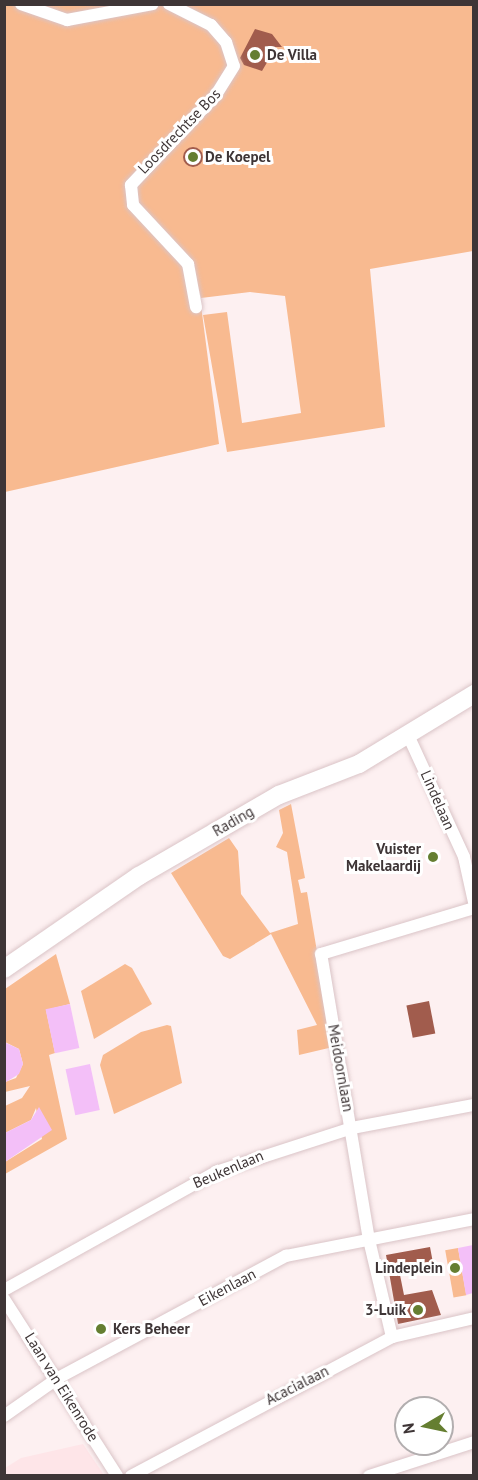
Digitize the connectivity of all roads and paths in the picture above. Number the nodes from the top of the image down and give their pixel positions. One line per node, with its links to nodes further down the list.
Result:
1 (21, 4): 2 (street)
2 (153, 4)
3 (169, 4): 4 (street, Loosdrechtse Bos)
4 (196, 307)
5 (474, 694): 6 (main road, Rading)
6 (408, 735): 7 (street, Lindelaan); 10 (main road, Rading)
7 (469, 855): 8 (street, Lindelaan)
8 (474, 902)
9 (474, 908): 12 (street, Meidoornlaan)
10 (4, 969)
11 (474, 1105): 12 (street, Beukenlaan)
12 (352, 1128): 14 (street, Meidoornlaan); 15 (street, Beukenlaan)
13 (474, 1219): 14 (street, Eikenlaan)
14 (369, 1240): 18 (street, Meidoornlaan); 19 (street, Eikenlaan)
15 (4, 1290)
16 (4, 1299): 19 (street, Laan van Eikenrode)
17 (474, 1318): 18 (street, Acacialaan)
18 (392, 1337): 23 (street, Acacialaan)
19 (58, 1378): 20 (street, Eikenlaan); 22 (street, Laan van Eikenrode)
20 (4, 1416)
21 (474, 1442): 24 (street)
22 (117, 1476)
23 (130, 1476)
24 (369, 1476)

